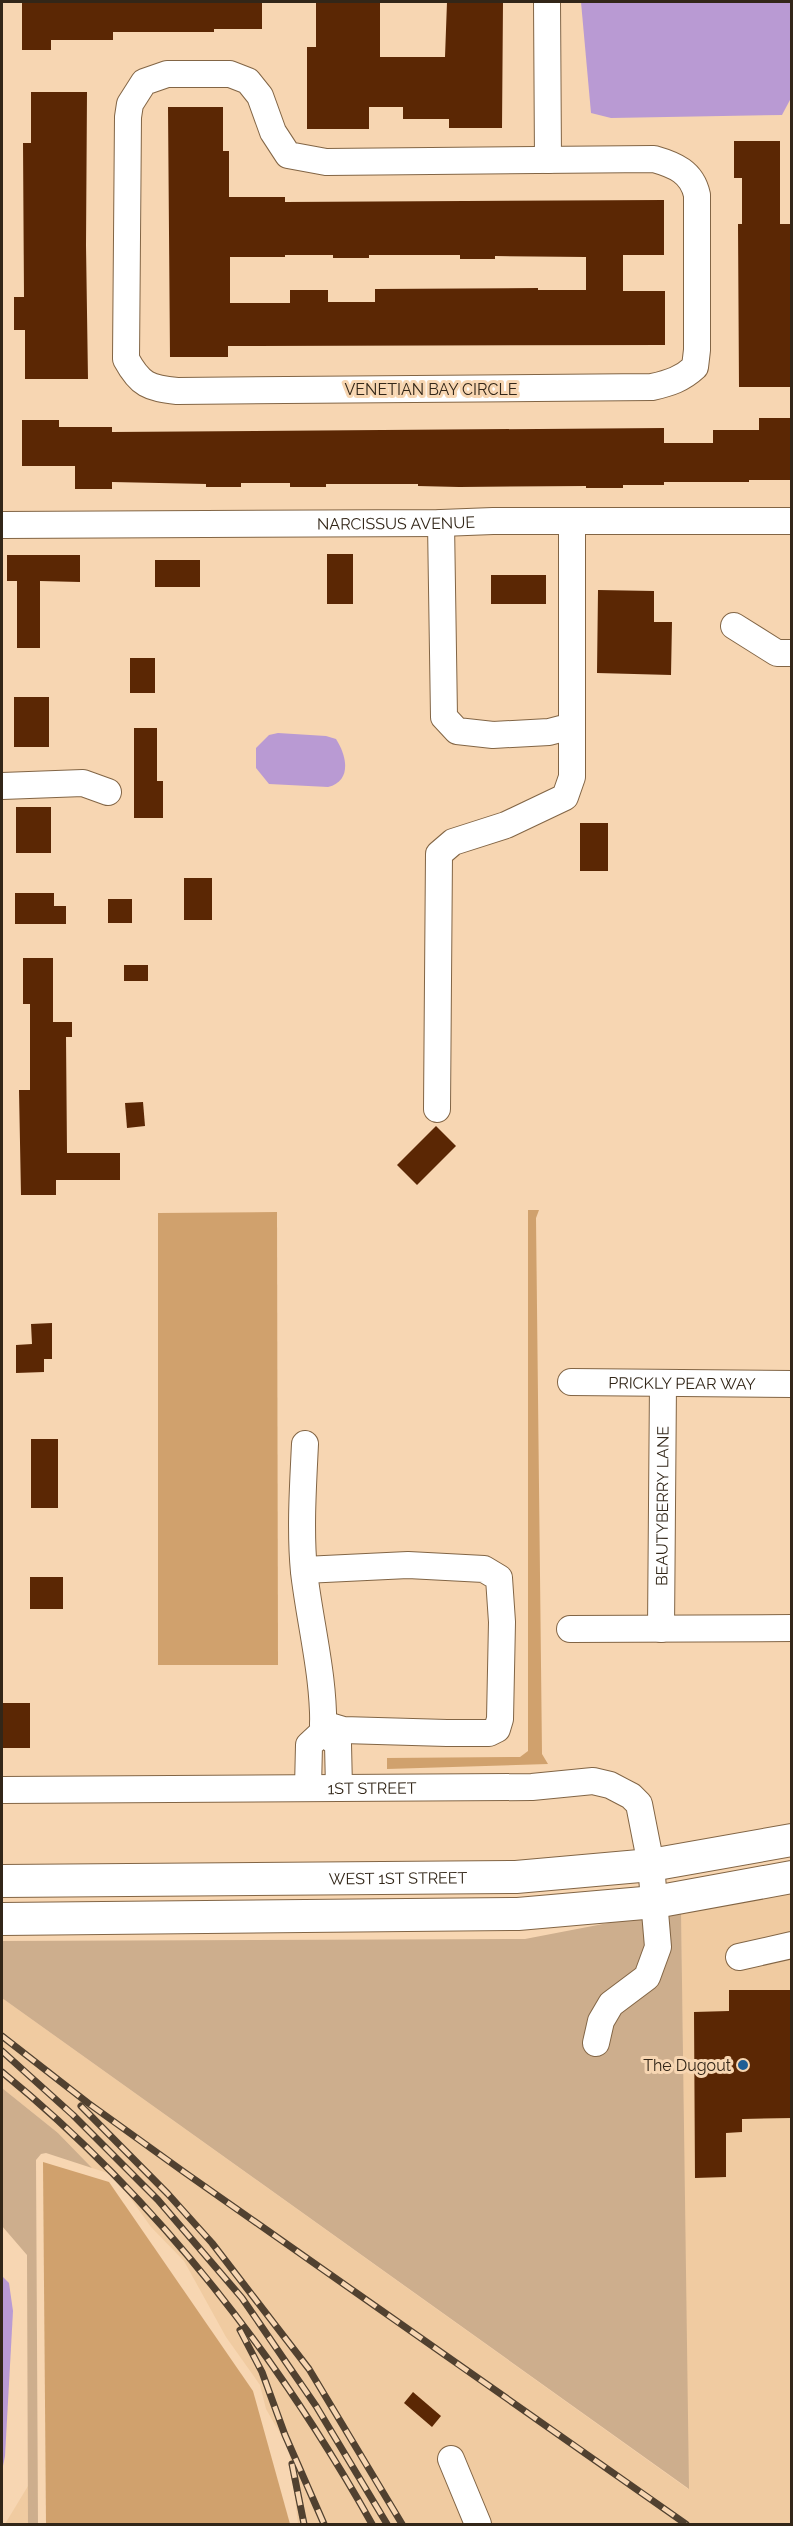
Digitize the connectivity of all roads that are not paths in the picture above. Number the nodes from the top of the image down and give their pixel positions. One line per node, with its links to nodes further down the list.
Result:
1 (548, 2): 2 (street)
2 (548, 160): 2 (street, VENETIAN BAY CIRCLE)
3 (792, 521): 4 (street, NARCISSUS AVENUE)
4 (572, 522): 5 (street, NARCISSUS AVENUE); 9 (street)
5 (441, 523): 6 (street, NARCISSUS AVENUE); 9 (street)
6 (2, 525)
7 (734, 626): 8 (street)
8 (792, 653)
9 (572, 726): 12 (street)
10 (2, 786): 11 (street)
11 (108, 792)
12 (437, 1109)
13 (571, 1382): 14 (street, PRICKLY PEAR WAY)
14 (663, 1383): 15 (street, PRICKLY PEAR WAY); 20 (street, BEAUTYBERRY LANE)
15 (792, 1384)
16 (305, 1444): 17 (street)
17 (304, 1570): 21 (street); 21 (street)
18 (792, 1628): 20 (street)
19 (570, 1629): 20 (street)
20 (661, 1629)
21 (323, 1728): 22 (street); 23 (street)
22 (308, 1788): 23 (street, 1ST STREET); 24 (street, 1ST STREET)
23 (339, 1788): 26 (street, 1ST STREET)
24 (2, 1790)
25 (792, 1840): 26 (main road, WEST 1ST STREET)
26 (651, 1866): 28 (main road, WEST 1ST STREET); 29 (street, 1ST STREET)
27 (792, 1877): 29 (main road)
28 (2, 1881)
29 (655, 1902): 30 (main road); 33 (street, 1ST STREET)
30 (2, 1919)
31 (792, 1944): 32 (street)
32 (739, 1957)
33 (596, 2043)
34 (451, 2459): 35 (street)
35 (478, 2524)

